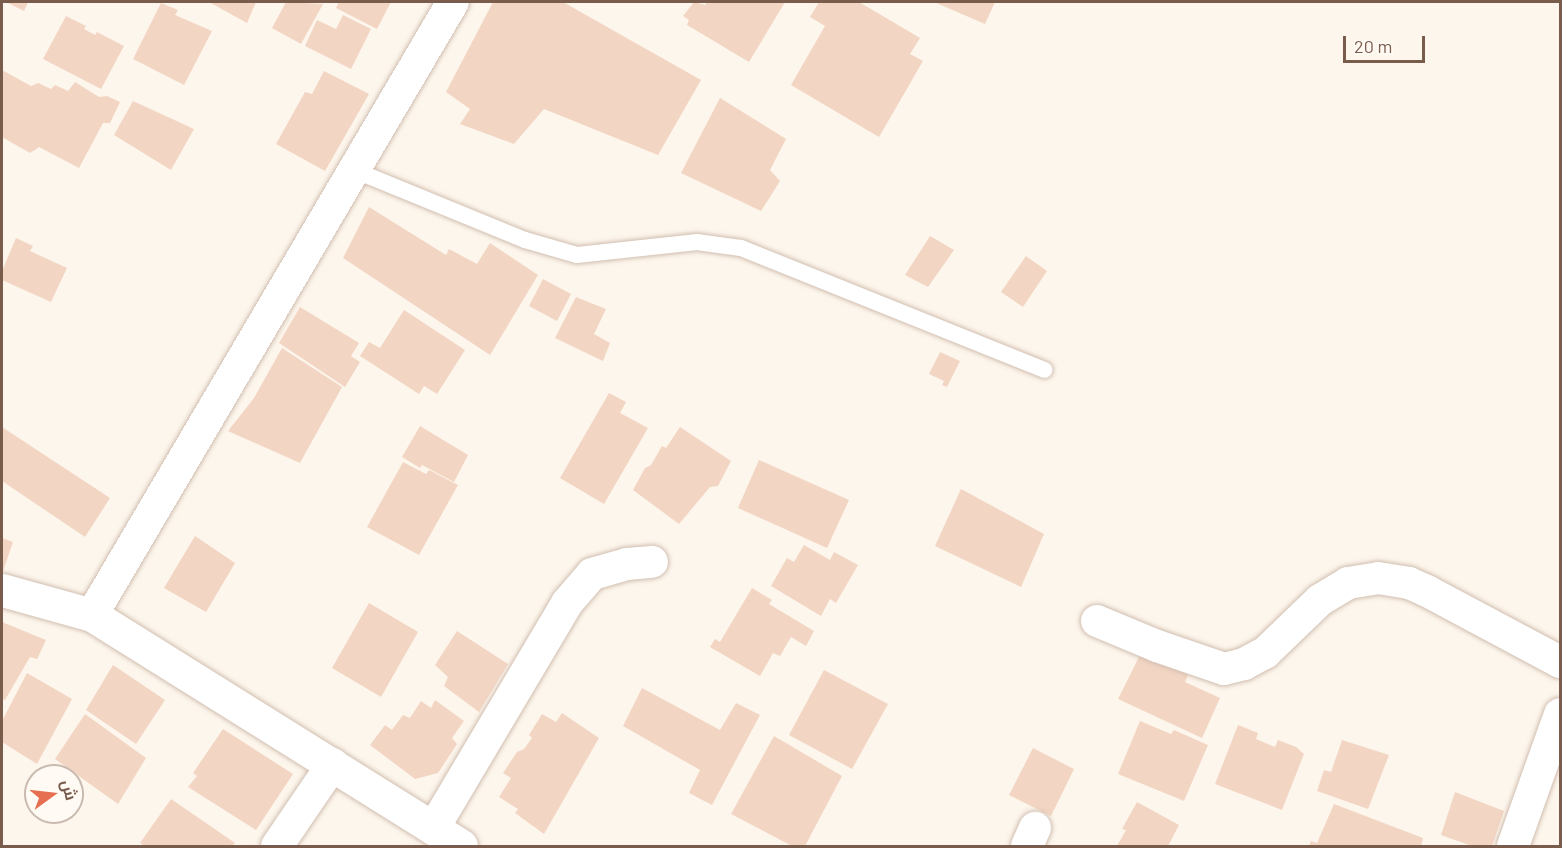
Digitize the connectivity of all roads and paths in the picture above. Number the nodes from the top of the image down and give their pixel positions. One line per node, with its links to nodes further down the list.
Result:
1 (453, 2): 2 (street)
2 (354, 170): 3 (lane); 6 (street)
3 (1044, 370)
4 (652, 562): 11 (street)
5 (2, 590): 6 (street)
6 (92, 615): 10 (street)
7 (1097, 621): 8 (street)
8 (1560, 662)
9 (1560, 714): 14 (street)
10 (333, 764): 11 (street); 12 (street)
11 (433, 829): 13 (street)
12 (277, 846)
13 (461, 846)
14 (1513, 846)

